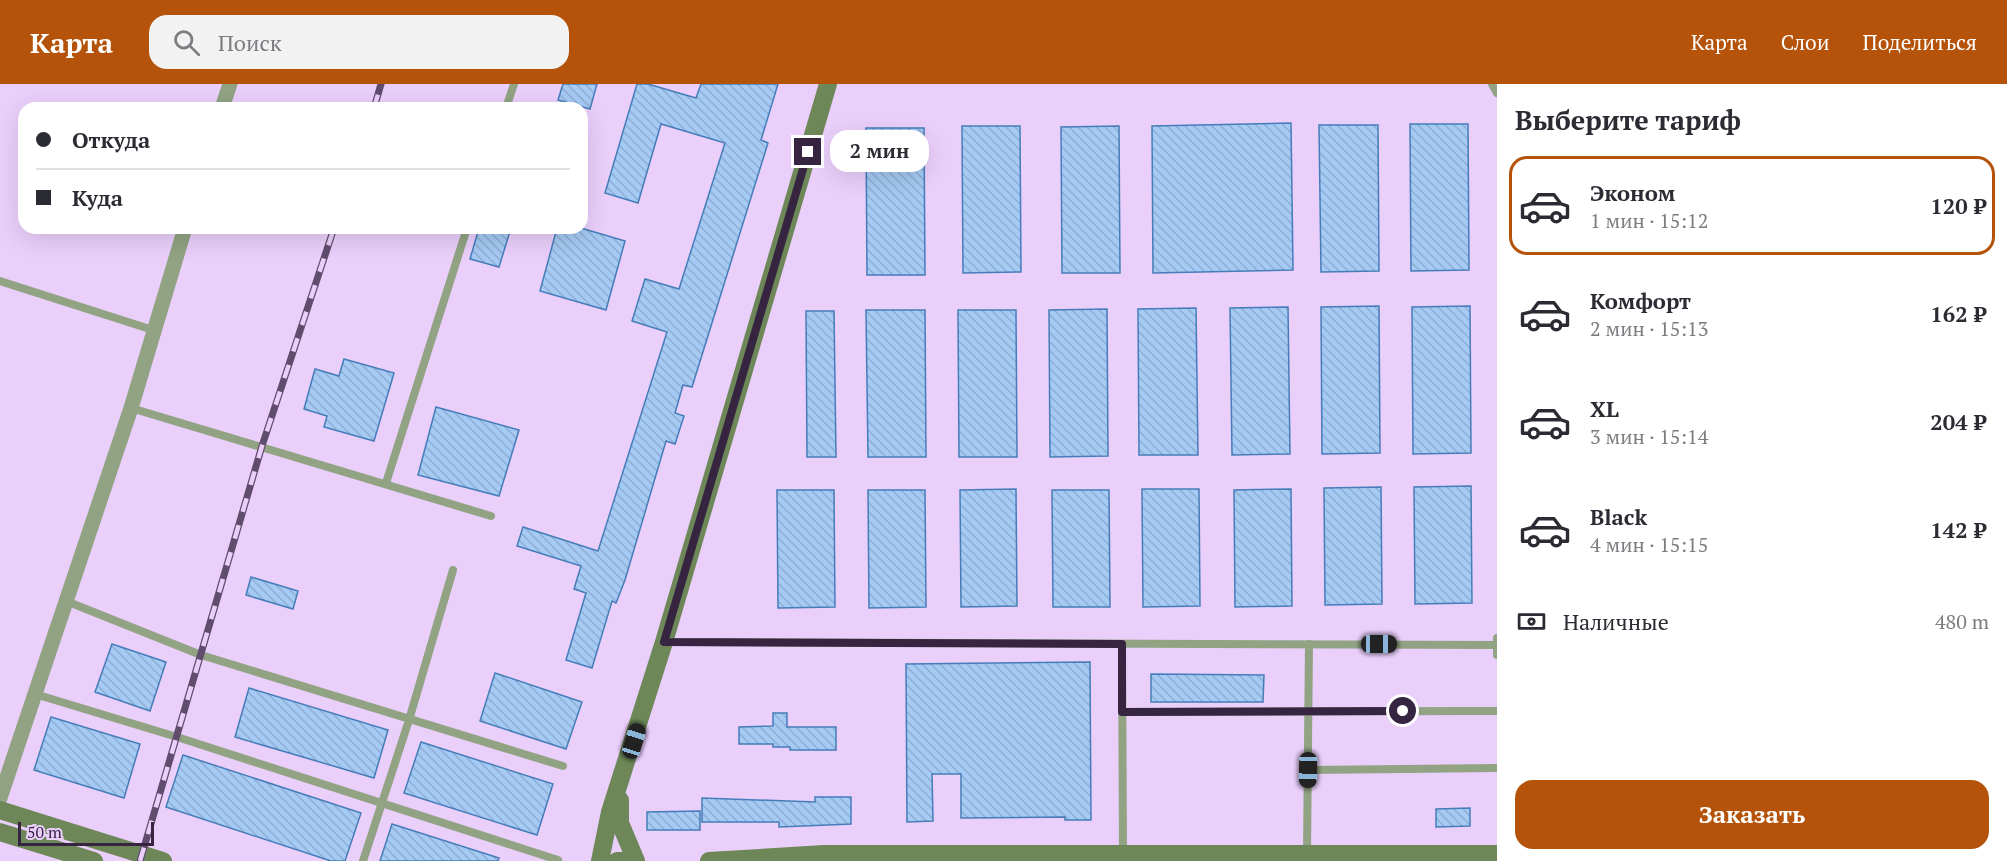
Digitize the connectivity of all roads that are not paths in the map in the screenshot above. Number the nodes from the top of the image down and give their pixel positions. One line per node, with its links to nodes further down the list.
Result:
1 (230, 84): 6 (street)
2 (513, 84): 7 (lane)
3 (828, 84): 18 (street)
4 (1492, 84): 5 (lane)
5 (1497, 93)
6 (224, 102)
7 (508, 102)
8 (183, 234): 11 (street)
9 (465, 234): 13 (lane)
10 (0, 281): 11 (lane)
11 (153, 330): 12 (street)
12 (130, 408): 13 (lane); 16 (street)
13 (386, 483): 14 (lane)
14 (491, 516)
15 (453, 570): 27 (lane)
16 (66, 601): 23 (street); 27 (lane)
17 (1497, 638): 21 (lane)
18 (664, 642): 19 (lane); 31 (street)
19 (1122, 644): 20 (lane); 25 (lane)
20 (1309, 644): 21 (lane); 26 (lane)
21 (1497, 645): 22 (lane)
22 (1497, 655)
23 (35, 694): 32 (street); 33 (lane)
24 (1497, 711): 26 (lane)
25 (1122, 712): 26 (lane); 38 (lane)
26 (1308, 712): 30 (lane)
27 (409, 720): 28 (lane); 33 (lane)
28 (563, 766)
29 (1497, 768): 30 (lane)
30 (1308, 770): 37 (lane)
31 (622, 777): 43 (street); 45 (street)
32 (0, 798)
33 (381, 803): 39 (lane); 42 (lane)
34 (0, 810): 41 (street)
35 (0, 832): 40 (street)
36 (1497, 854): 37 (street)
37 (1306, 855): 38 (street)
38 (1123, 858): 46 (street)
39 (558, 860)
40 (93, 861)
41 (163, 861)
42 (363, 861)
43 (600, 861)
44 (617, 861): 45 (street)
45 (635, 861)
46 (709, 861)

